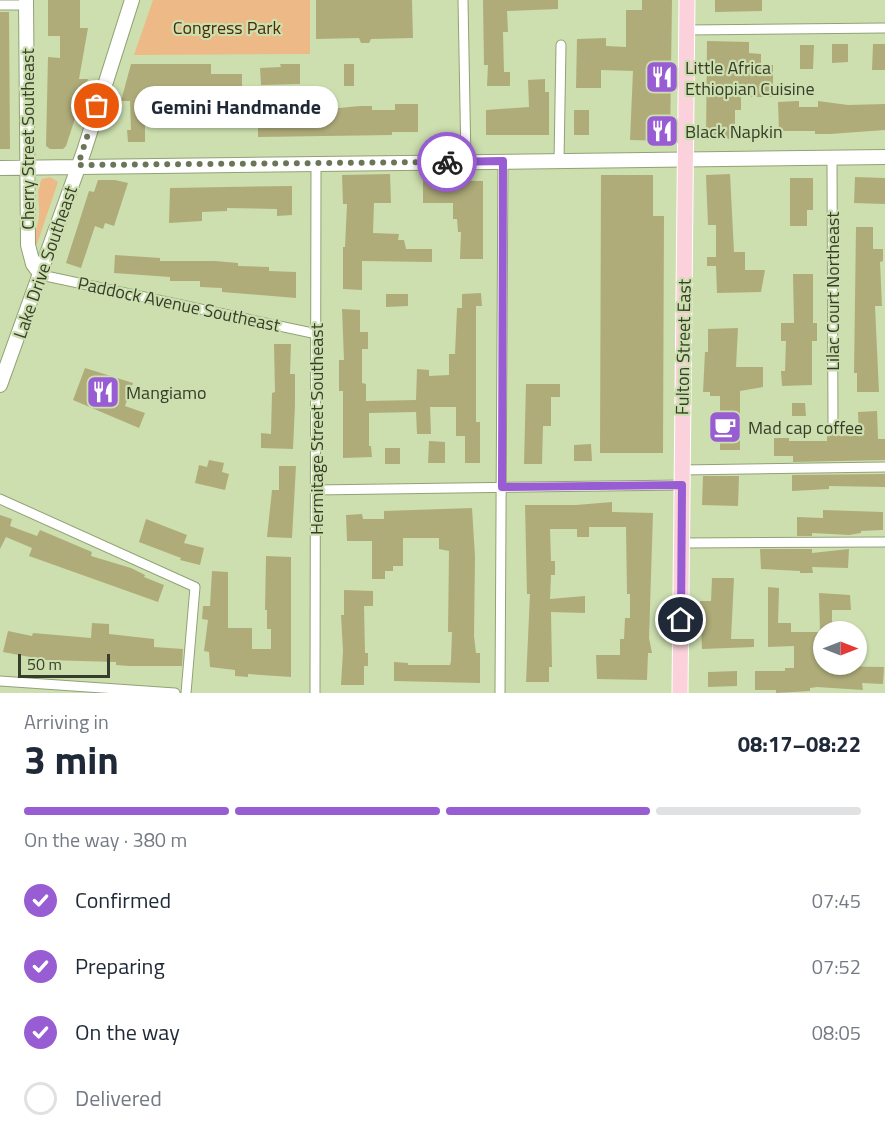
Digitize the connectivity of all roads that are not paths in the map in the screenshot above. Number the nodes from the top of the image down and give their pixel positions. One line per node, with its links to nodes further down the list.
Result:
1 (132, 0): 16 (street, Lake Drive Southeast)
2 (463, 0): 12 (street)
3 (687, 0): 7 (main road, Fulton Street East)
4 (26, 2): 5 (street); 17 (street, Cherry Street Southeast)
5 (0, 5)
6 (885, 28): 7 (street)
7 (687, 30): 11 (main road, Fulton Street East)
8 (561, 45): 14 (street)
9 (885, 157): 10 (street)
10 (832, 158): 11 (street); 22 (street, Lilac Court Northeast)
11 (686, 159): 14 (street); 24 (main road, Fulton Street East)
12 (466, 161): 13 (street); 15 (street)
13 (503, 161): 14 (street); 25 (street)
14 (559, 161)
15 (316, 164): 16 (street); 20 (street, Hermitage Street Southeast)
16 (78, 165): 17 (street); 19 (street, Lake Drive Southeast)
17 (29, 166): 18 (street); 19 (street, Cherry Street Southeast)
18 (0, 168)
19 (41, 275): 20 (street, Paddock Avenue Southeast); 21 (street, Lake Drive Southeast)
20 (317, 333): 26 (street, Hermitage Street Southeast)
21 (0, 386)
22 (833, 424)
23 (885, 467): 24 (street)
24 (682, 478): 25 (street); 29 (main road, Fulton Street East)
25 (502, 487): 26 (street); 35 (street)
26 (315, 490): 34 (street, Hermitage Street Southeast)
27 (0, 499): 33 (street)
28 (885, 542): 29 (street)
29 (682, 543): 36 (main road, Fulton Street East)
30 (0, 681): 31 (street)
31 (130, 692): 32 (street)
32 (175, 693)
33 (186, 693)
34 (315, 693)
35 (500, 693)
36 (680, 693)

